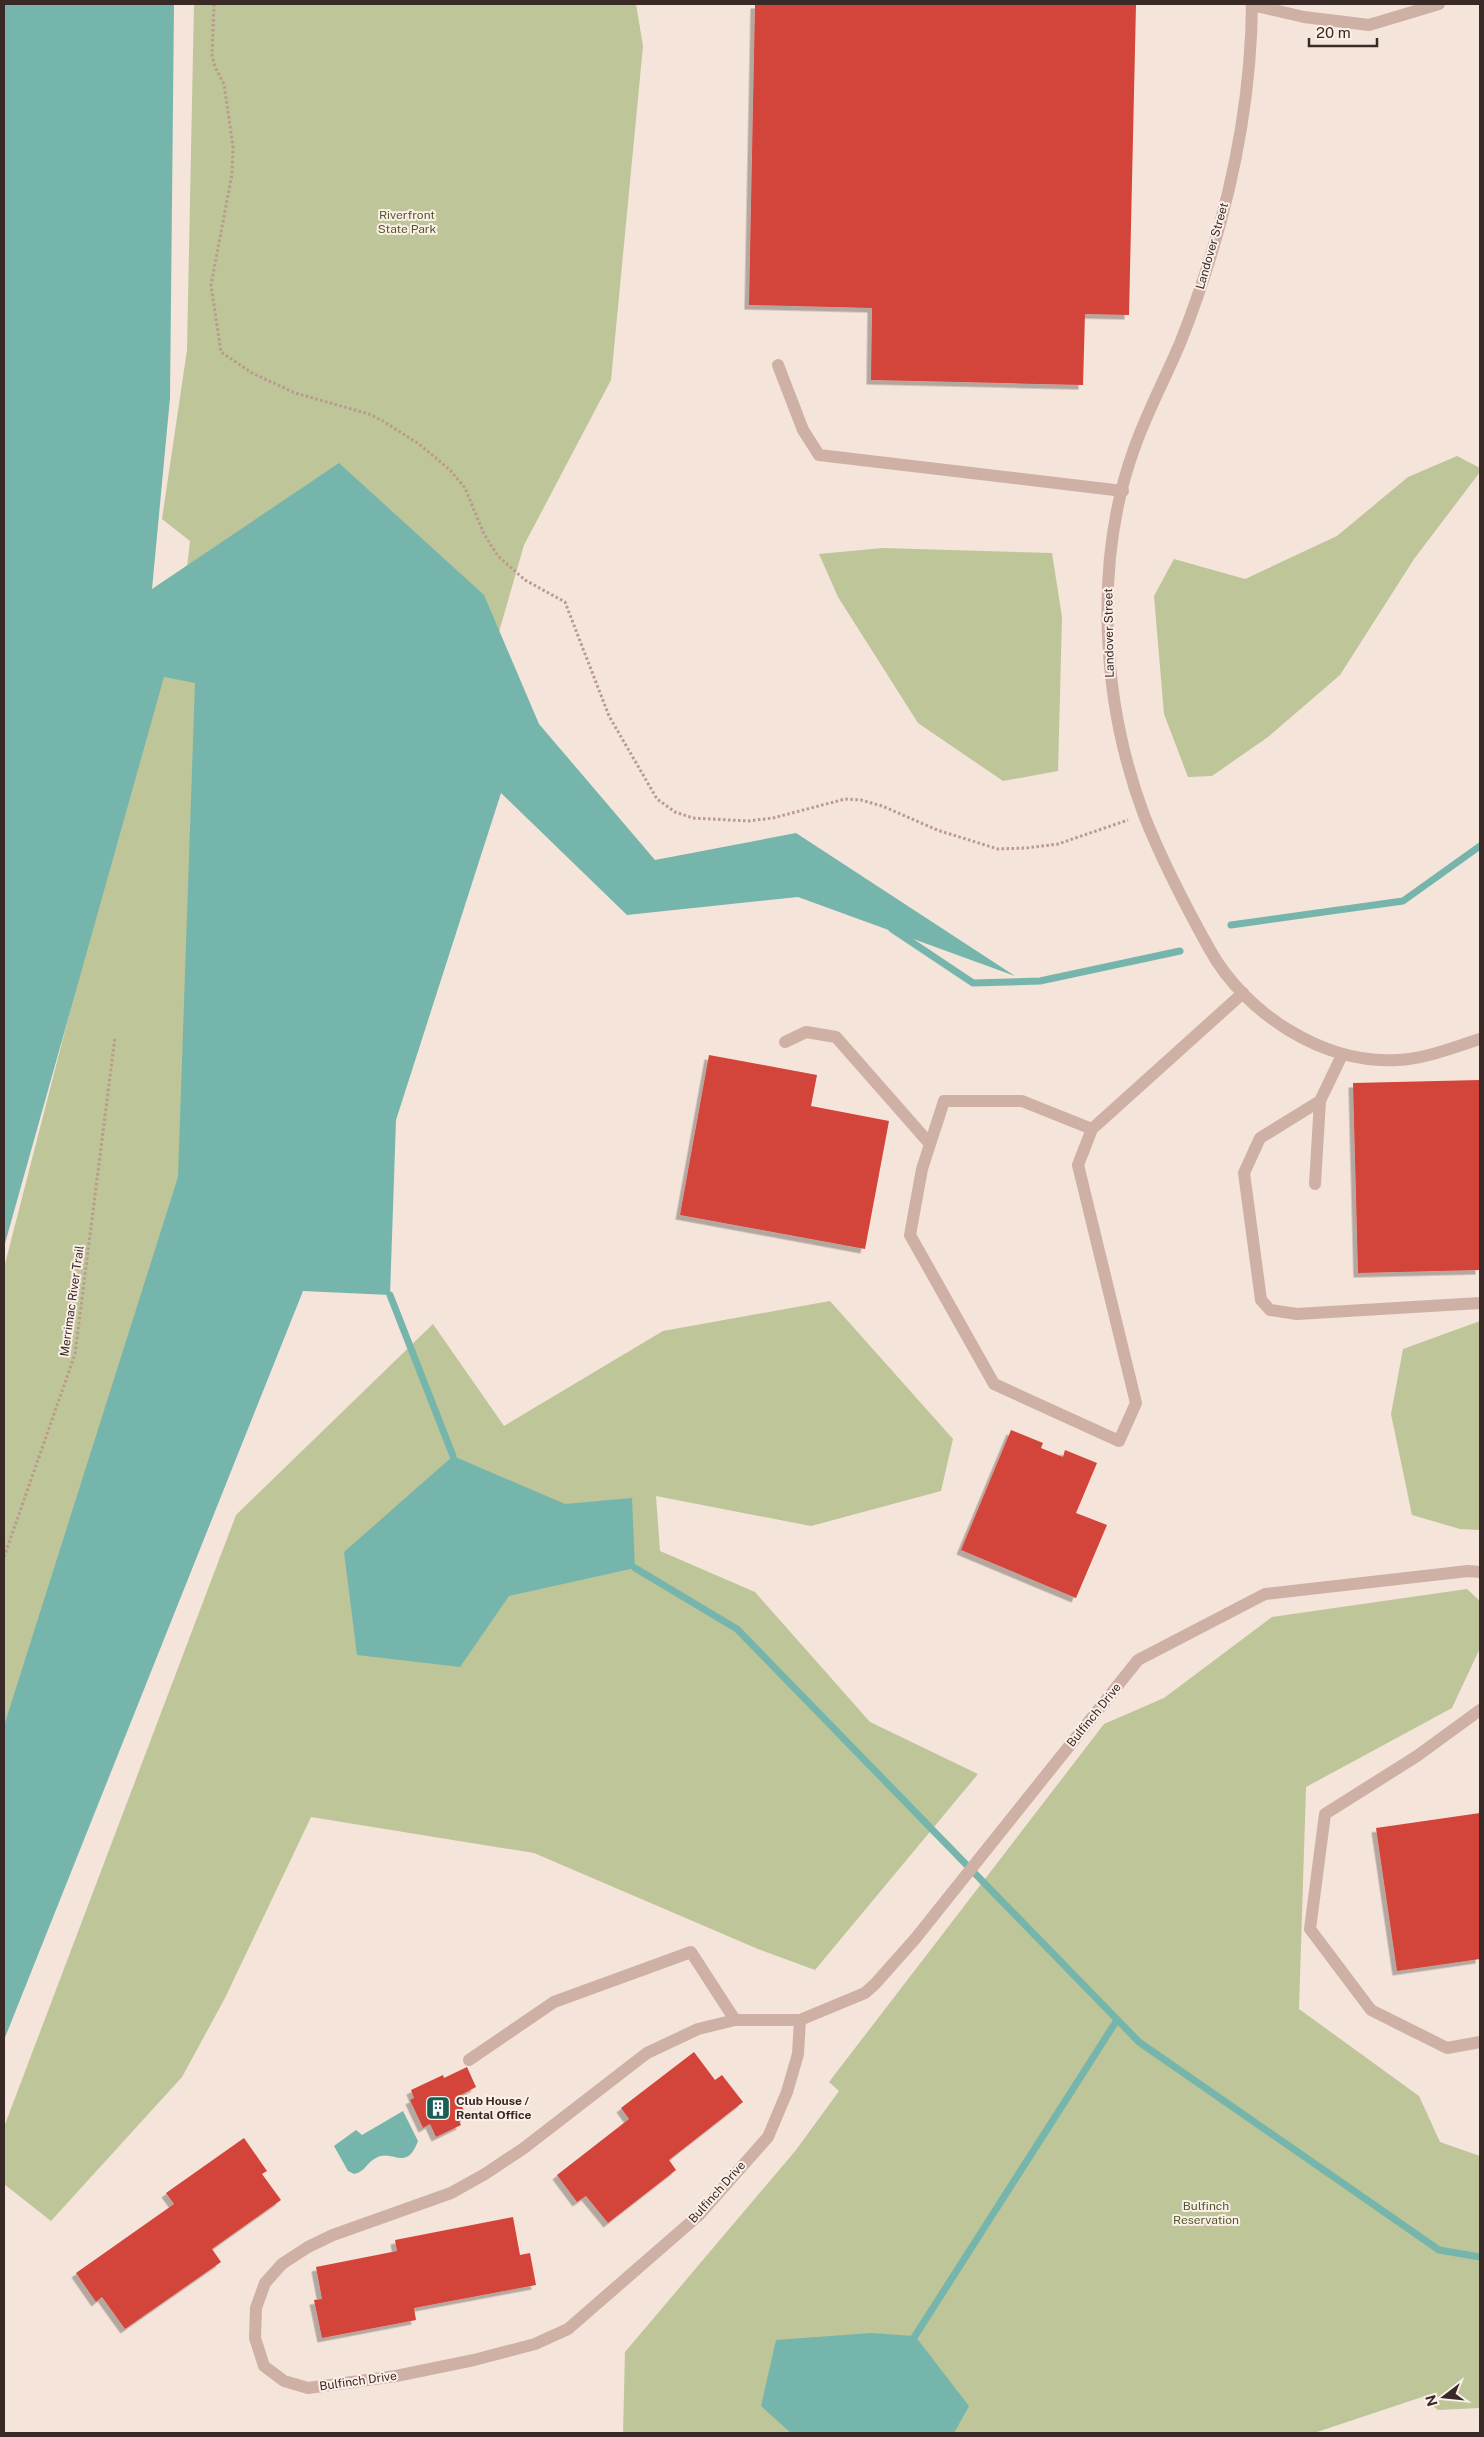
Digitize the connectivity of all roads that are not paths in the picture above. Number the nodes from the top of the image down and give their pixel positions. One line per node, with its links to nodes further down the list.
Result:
1 (1252, 4): 2 (street); 4 (street, Landover Street)
2 (1439, 4)
3 (778, 365): 4 (street)
4 (1123, 491): 5 (street, Landover Street)
5 (1242, 993): 8 (street, Landover Street); 10 (street)
6 (1480, 1039): 8 (street, Landover Street)
7 (785, 1042): 11 (street)
8 (1342, 1054): 9 (street)
9 (1320, 1101): 12 (street); 13 (street)
10 (1092, 1129): 11 (street); 11 (street)
11 (930, 1144)
12 (1315, 1184)
13 (1480, 1302)
14 (1480, 1572): 17 (street, Bulfinch Drive)
15 (1480, 1710): 18 (street)
16 (735, 2020): 17 (street, Bulfinch Drive); 17 (street, Bulfinch Drive); 19 (street)
17 (800, 2020)
18 (1480, 2042)
19 (469, 2060)

